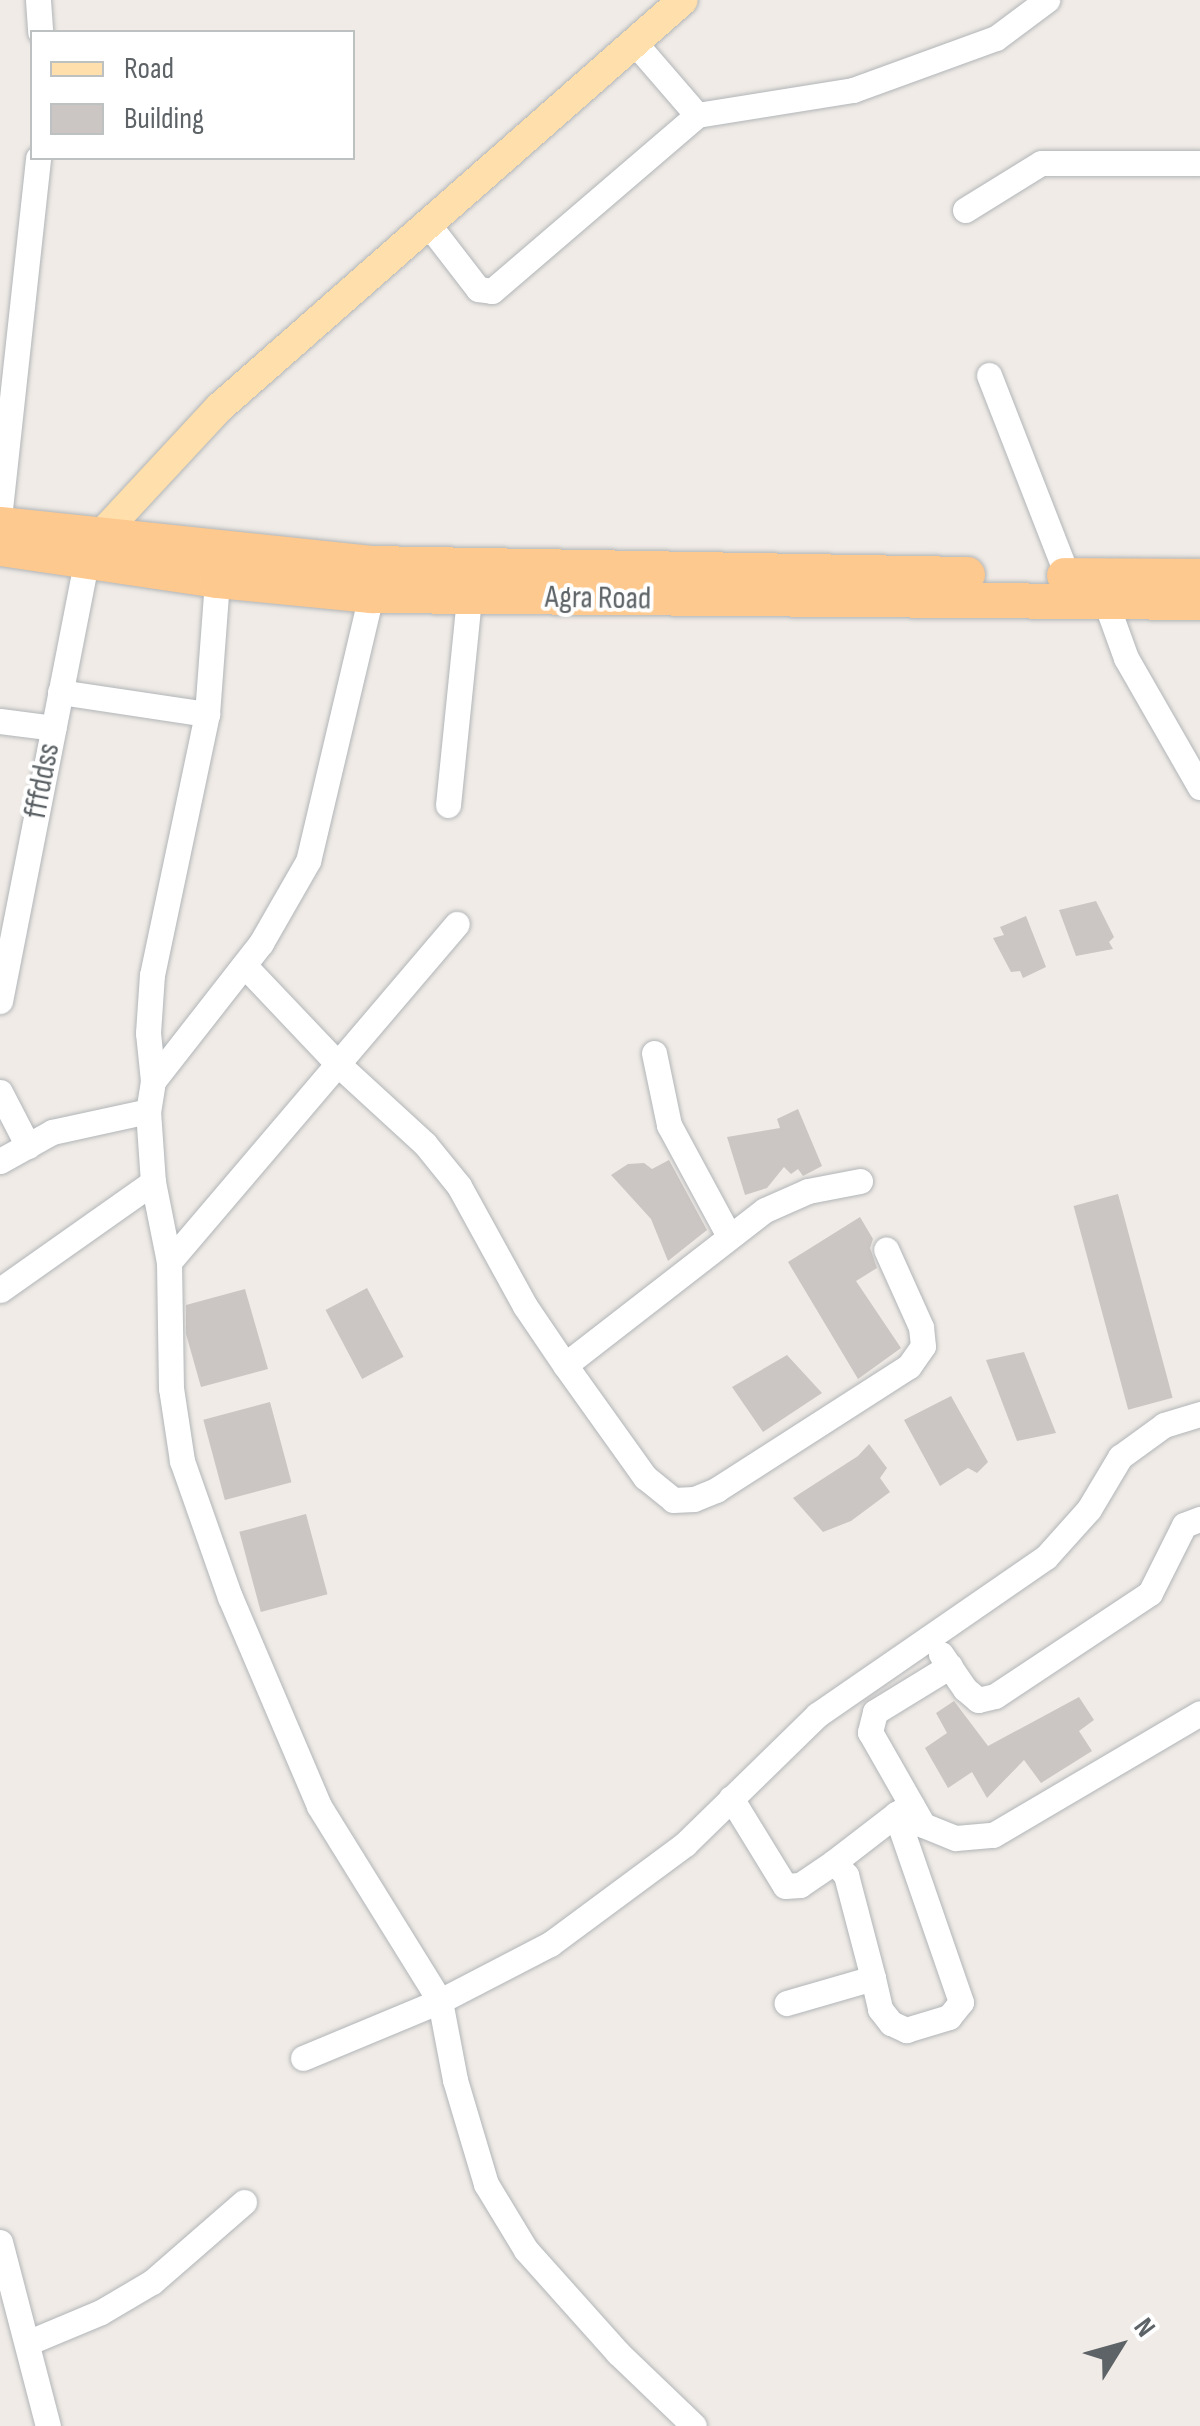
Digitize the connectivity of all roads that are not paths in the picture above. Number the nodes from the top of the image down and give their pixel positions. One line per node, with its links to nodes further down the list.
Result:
1 (38, 0): 4 (street)
2 (683, 0): 5 (main road)
3 (1046, 0): 6 (street)
4 (40, 30)
5 (634, 42): 6 (street); 10 (main road)
6 (697, 116): 10 (street)
7 (38, 160): 12 (street)
8 (1200, 163): 9 (street)
9 (964, 210)
10 (428, 224): 15 (main road)
11 (989, 375): 16 (street)
12 (0, 509)
13 (0, 524): 15 (highway)
14 (0, 548): 15 (highway, Agra Road)
15 (93, 549): 18 (highway, Agra Road); 19 (highway, Agra Road); 23 (street, fffddss)
16 (1067, 575): 17 (highway, Agra Road); 18 (highway, Agra Road)
17 (1200, 576)
18 (371, 579): 19 (highway, Agra Road); 20 (highway, Agra Road); 31 (street)
19 (217, 580): 24 (street)
20 (469, 597): 21 (highway, Agra Road); 28 (street)
21 (1105, 600): 22 (highway, Agra Road); 27 (street)
22 (1200, 602)
23 (60, 692): 24 (street); 26 (street, fffddss)
24 (207, 714): 35 (street)
25 (0, 722): 26 (street)
26 (54, 728): 29 (street, fffddss)
27 (1200, 787)
28 (448, 805)
29 (10, 903): 32 (street, fffddss)
30 (457, 924): 34 (street)
31 (244, 965): 34 (street); 35 (street)
32 (0, 1001)
33 (654, 1054): 42 (street)
34 (340, 1066): 44 (street); 46 (street)
35 (153, 1082): 37 (street)
36 (0, 1092): 38 (street)
37 (148, 1111): 38 (street); 41 (street)
38 (28, 1146): 39 (street)
39 (0, 1161)
40 (860, 1180): 42 (street)
41 (152, 1182): 44 (street); 45 (street)
42 (729, 1236): 46 (street)
43 (886, 1249): 46 (street)
44 (169, 1262): 56 (street)
45 (0, 1290)
46 (565, 1365)
47 (1200, 1414): 49 (street)
48 (1200, 1519): 50 (street)
49 (930, 1637): 50 (street); 52 (street)
50 (950, 1666): 53 (street)
51 (1200, 1713): 53 (street)
52 (732, 1798): 54 (street); 56 (street)
53 (904, 1810): 54 (street); 55 (street)
54 (834, 1862): 55 (street)
55 (873, 1978): 57 (street)
56 (440, 2002): 58 (street); 63 (street)
57 (787, 2003)
58 (302, 2058)
59 (244, 2202): 61 (street)
60 (0, 2242): 61 (street)
61 (26, 2344): 62 (street)
62 (48, 2426)
63 (694, 2426)

